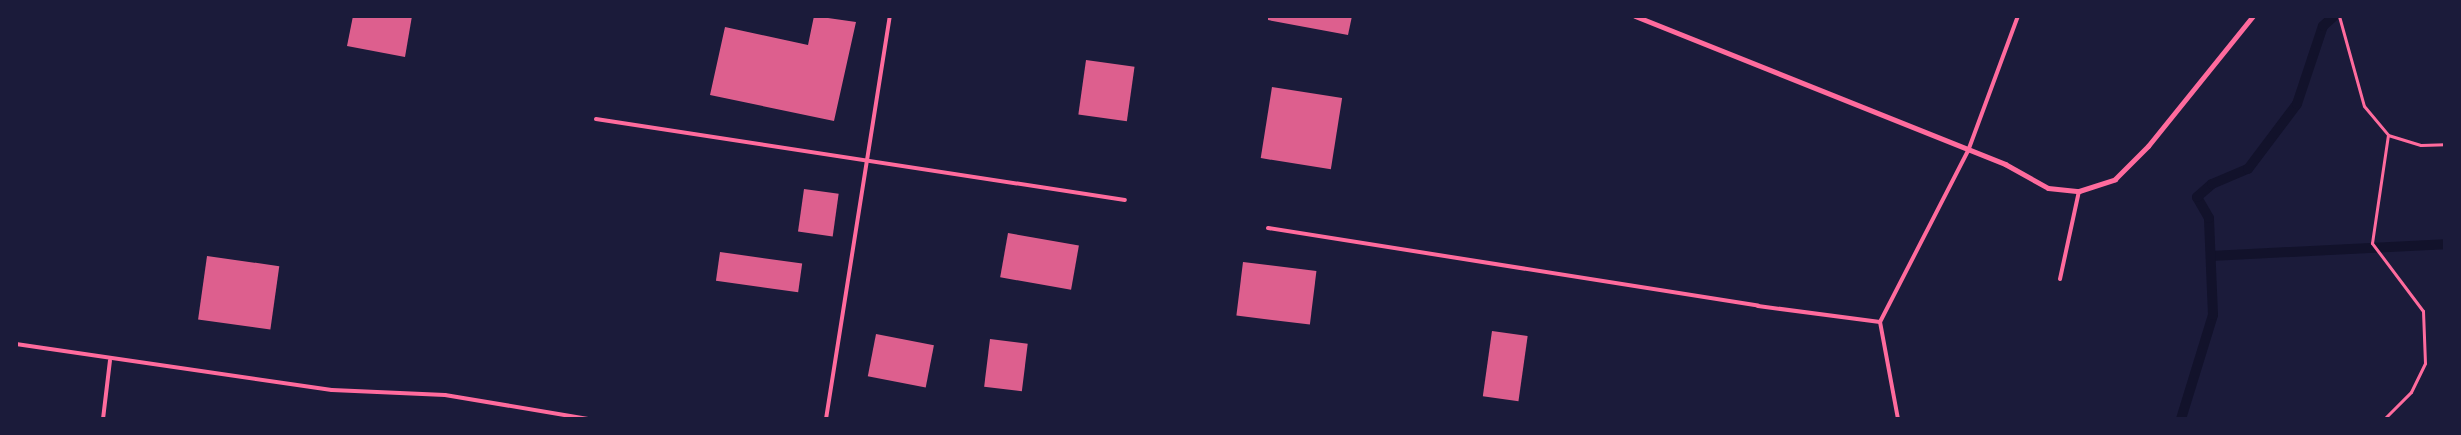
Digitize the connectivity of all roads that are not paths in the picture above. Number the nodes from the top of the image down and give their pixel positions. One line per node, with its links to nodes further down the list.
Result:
1 (890, 16): 7 (lane)
2 (1636, 16): 6 (street)
3 (2018, 16): 6 (lane)
4 (2253, 16): 8 (street)
5 (596, 119): 7 (lane)
6 (1968, 151): 8 (street); 12 (lane)
7 (867, 161): 9 (lane); 17 (lane)
8 (2079, 191): 11 (lane)
9 (1125, 200)
10 (1268, 228): 12 (lane)
11 (2060, 279)
12 (1880, 322): 18 (lane)
13 (16, 344): 14 (lane)
14 (110, 360): 15 (lane); 16 (lane)
15 (103, 419)
16 (588, 419)
17 (826, 419)
18 (1898, 419)

